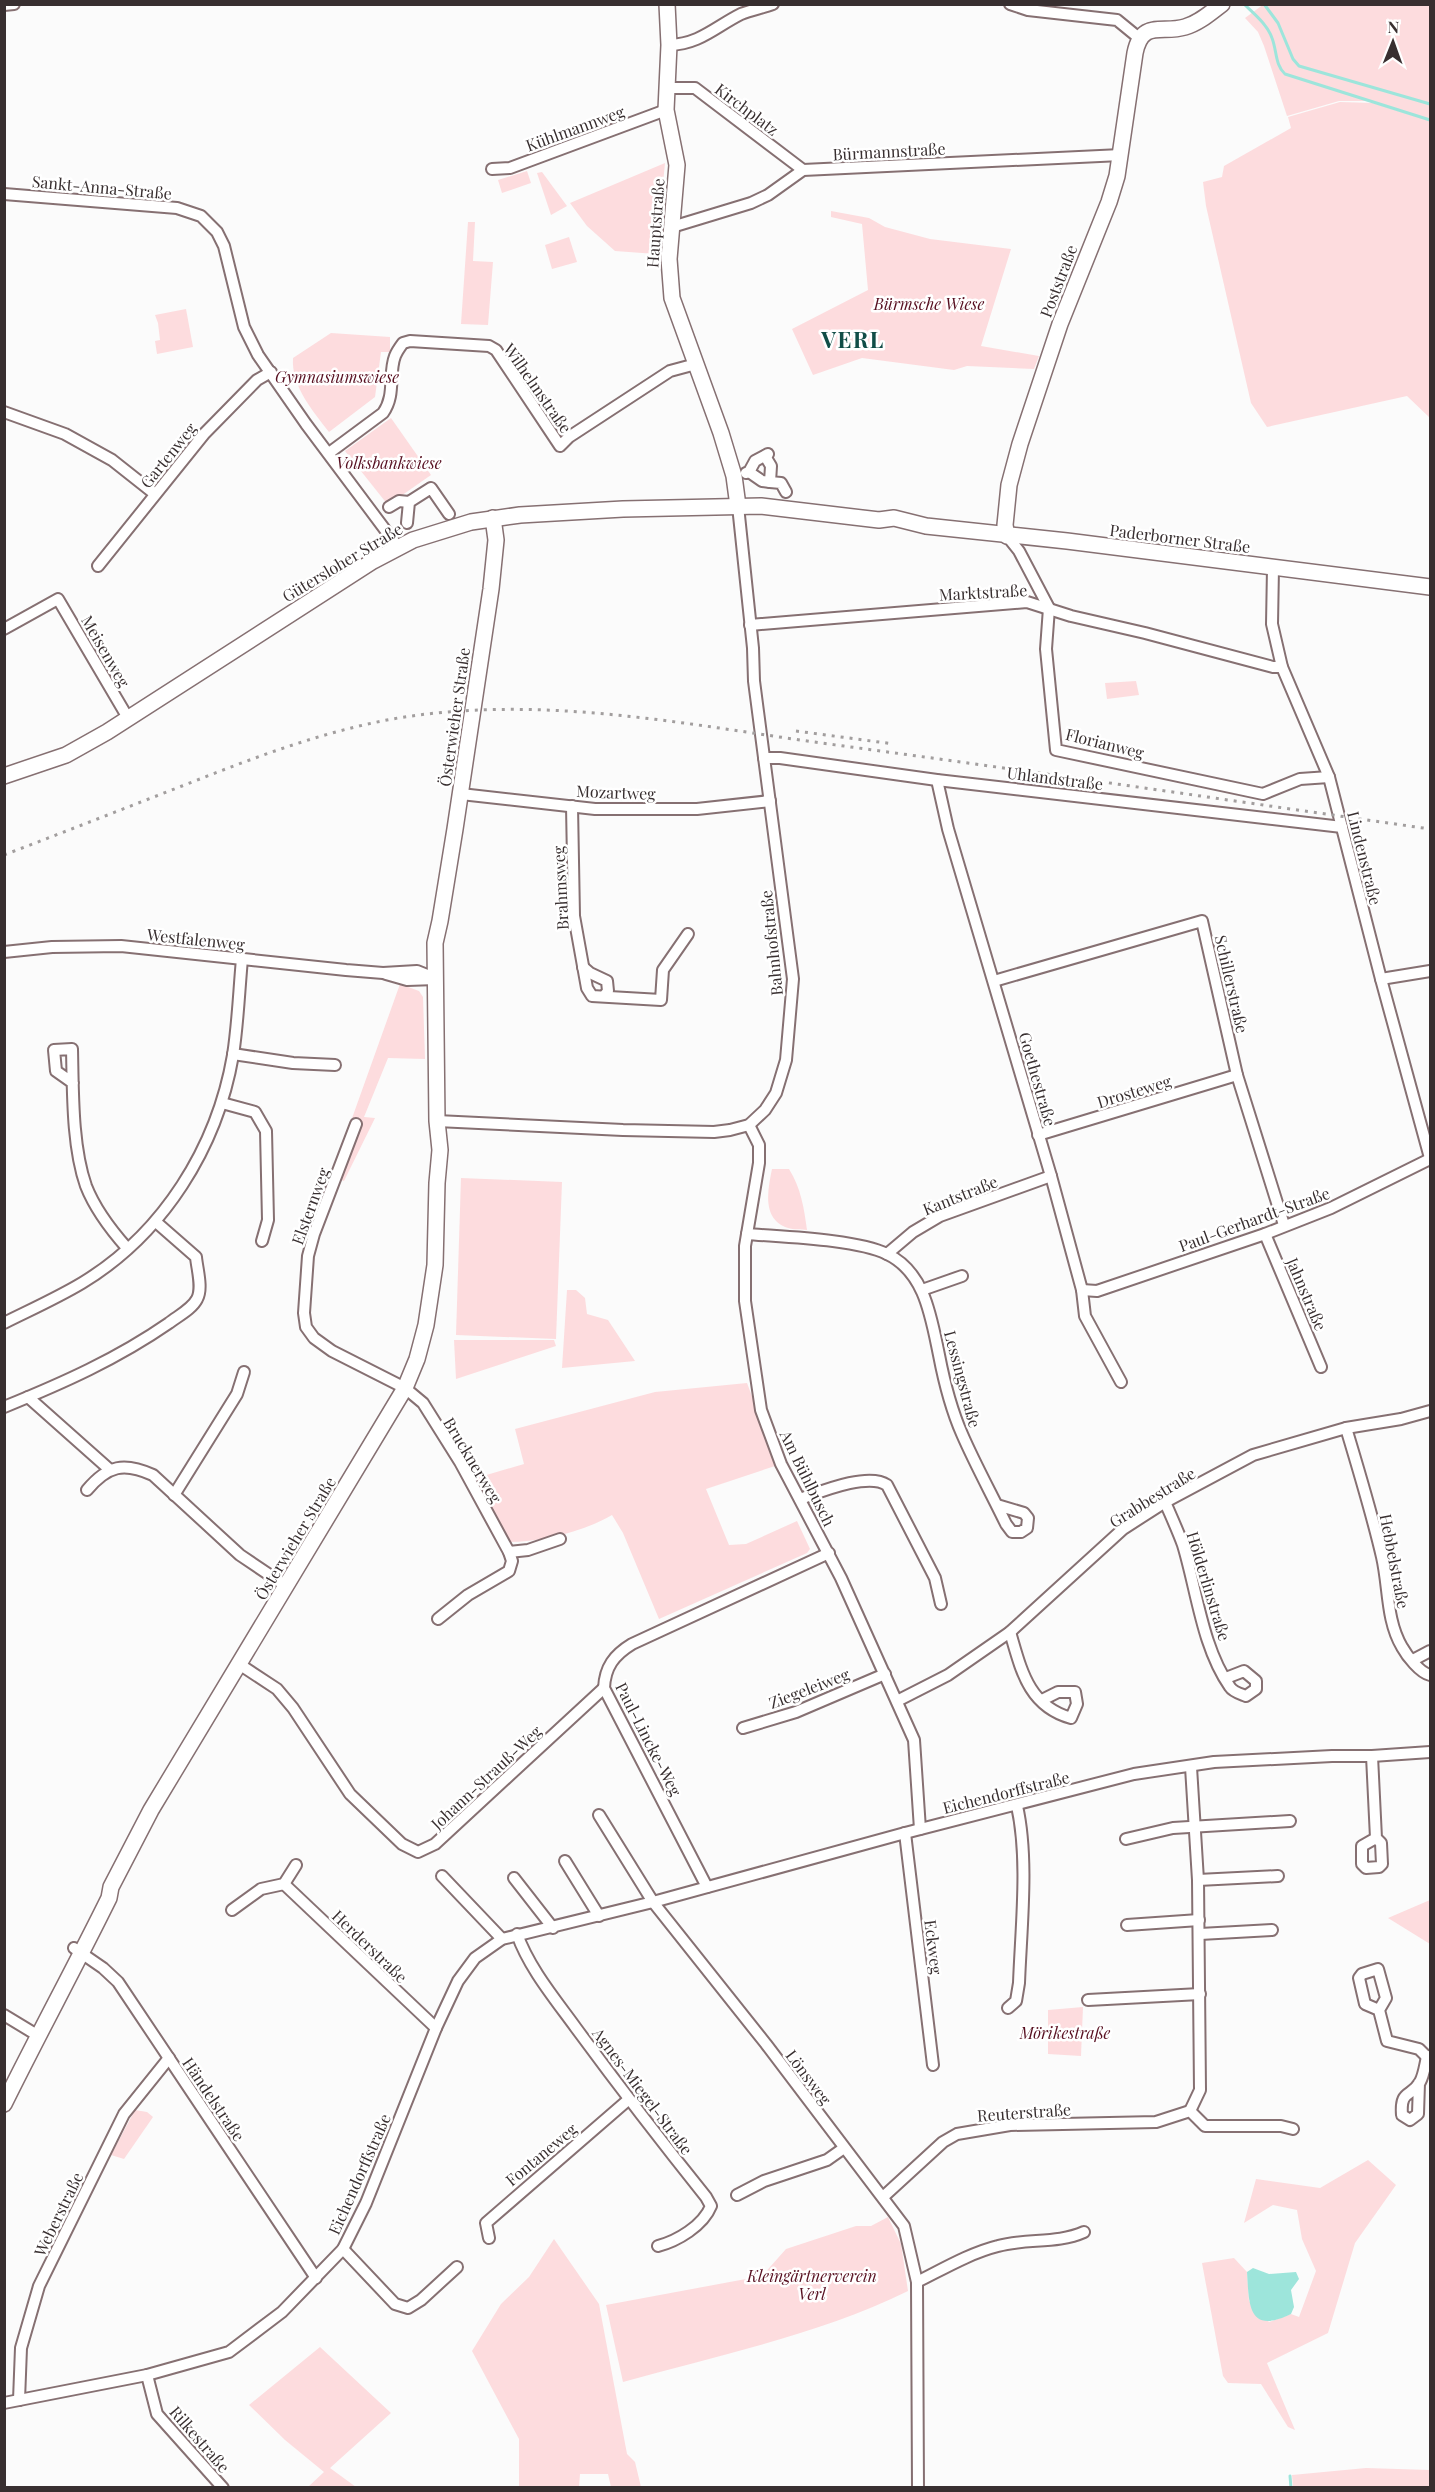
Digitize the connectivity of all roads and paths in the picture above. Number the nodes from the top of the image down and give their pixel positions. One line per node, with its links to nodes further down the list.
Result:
1 (14, 4): 6 (street)
2 (667, 4): 8 (street, Hauptstraße)
3 (772, 4): 8 (street)
4 (1010, 4): 7 (street)
5 (1222, 4): 7 (street)
6 (4, 5)
7 (1139, 38): 11 (street, Poststraße)
8 (669, 45): 9 (street, Hauptstraße)
9 (667, 88): 10 (street, Hauptstraße); 13 (street, Kirchplatz)
10 (666, 110): 12 (street, Kühlmannweg); 15 (street, Hauptstraße)
11 (1120, 155): 13 (street, Bürmannstraße); 29 (street, Poststraße)
12 (492, 169)
13 (803, 170): 15 (street)
14 (4, 194): 17 (street, Sankt-Anna-Straße)
15 (672, 227): 16 (street, Hauptstraße)
16 (696, 363): 19 (street, Wilhelmstraße); 24 (street, Hauptstraße)
17 (271, 372): 19 (street, Sankt-Anna-Straße); 22 (street, Gartenweg)
18 (4, 412): 22 (street)
19 (329, 453): 30 (street, Sankt-Anna-Straße)
20 (765, 484): 20 (street); 21 (street)
21 (786, 492)
22 (155, 494): 31 (street, Gartenweg)
23 (409, 502): 25 (street); 26 (street); 28 (street)
24 (738, 506): 27 (street, Gütersloher Straße); 29 (street, Paderborner Straße); 35 (street, Bahnhofstraße)
25 (389, 507)
26 (449, 514)
27 (493, 518): 30 (street, Gütersloher Straße); 43 (street, Österwieher Straße)
28 (407, 523)
29 (1007, 536): 32 (street, Paderborner Straße); 34 (street)
30 (398, 547): 38 (street, Gütersloher Straße)
31 (98, 566)
32 (1273, 568): 33 (street, Paderborner Straße); 37 (street, Lindenstraße)
33 (1431, 587)
34 (1049, 608): 35 (street, Marktstraße); 37 (street, Marktstraße); 41 (street, Florianweg)
35 (750, 625): 39 (street, Bahnhofstraße)
36 (4, 629): 38 (street, Meisenweg)
37 (1281, 667): 41 (street, Lindenstraße)
38 (128, 718): 40 (street, Gütersloher Straße)
39 (764, 758): 42 (street, Uhlandstraße); 44 (street, Bahnhofstraße)
40 (4, 776)
41 (1329, 777): 46 (street, Lindenstraße)
42 (937, 780): 46 (street, Uhlandstraße); 53 (street, Goethestraße)
43 (461, 794): 45 (street, Mozartweg); 51 (street, Österwieher Straße)
44 (770, 801): 45 (street, Mozartweg); 61 (street, Bahnhofstraße)
45 (572, 806): 47 (street, Brahmsweg)
46 (1342, 827): 52 (street, Lindenstraße)
47 (688, 934)
48 (4, 952): 49 (street, Westfalenweg)
49 (242, 959): 51 (street, Westfalenweg); 54 (street)
50 (1431, 971): 52 (street)
51 (437, 978): 59 (street, Österwieher Straße)
52 (1381, 979): 63 (street, Lindenstraße)
53 (994, 981): 56 (street, Schillerstraße); 62 (street, Goethestraße)
54 (233, 1054): 55 (street); 58 (street)
55 (335, 1065)
56 (1237, 1075): 62 (street, Drosteweg); 66 (street, Schillerstraße)
57 (73, 1083): 70 (street)
58 (222, 1103): 65 (street); 69 (street)
59 (437, 1121): 61 (street); 79 (street, Österwieher Straße)
60 (356, 1124): 79 (street, Elsternweg)
61 (749, 1125): 67 (street, Am Bühlbusch)
62 (1038, 1135): 64 (street, Goethestraße)
63 (1431, 1159): 66 (street, Paul-Gerhardt-Straße)
64 (1051, 1176): 71 (street, Kantstraße); 74 (street, Goethestraße)
65 (156, 1222): 70 (street); 80 (street)
66 (1284, 1225): 68 (street, Paul-Gerhardt-Straße)
67 (747, 1234): 71 (street, Lessingstraße); 87 (street, Am Bühlbusch)
68 (1265, 1234): 74 (street, Paul-Gerhardt-Straße); 76 (street, Jahnstraße)
69 (262, 1241)
70 (127, 1248): 75 (street)
71 (888, 1254): 73 (street, Lessingstraße)
72 (962, 1276): 73 (street)
73 (922, 1290): 89 (street, Lessingstraße)
74 (1082, 1290): 78 (street, Goethestraße)
75 (4, 1323)
76 (1321, 1367)
77 (244, 1372): 86 (street)
78 (1122, 1382)
79 (405, 1388): 91 (street, Brucknerweg); 93 (street, Österwieher Straße)
80 (28, 1397): 81 (street); 84 (street)
81 (4, 1407)
82 (1431, 1411): 83 (street, Grabbestraße)
83 (1346, 1428): 88 (street, Grabbestraße); 98 (street, Hebbelstraße)
84 (109, 1469): 85 (street); 86 (street)
85 (87, 1490)
86 (174, 1495): 93 (street)
87 (800, 1499): 92 (street, Am Bühlbusch); 94 (street)
88 (1165, 1502): 96 (street, Grabbestraße); 102 (street, Hölderlinstraße)
89 (997, 1506)
90 (560, 1539): 91 (street)
91 (509, 1552): 95 (street)
92 (829, 1553): 100 (street, Am Bühlbusch); 103 (street, Paul-Lincke-Weg)
93 (286, 1586): 99 (street, Österwieher Straße)
94 (941, 1604)
95 (438, 1619)
96 (1010, 1632): 104 (street); 105 (street, Grabbestraße)
97 (1431, 1651): 98 (street)
98 (1413, 1660): 101 (street, Hebbelstraße)
99 (239, 1664): 103 (street, Johann-Strauß-Weg); 136 (street, Österwieher Straße)
100 (885, 1674): 105 (street, Am Bühlbusch); 106 (street, Ziegeleiweg)
101 (1431, 1675)
102 (1226, 1678)
103 (604, 1688): 125 (street, Paul-Lincke-Weg)
104 (1042, 1700)
105 (897, 1701): 114 (street, Am Bühlbusch)
106 (743, 1728)
107 (1431, 1752): 108 (street, Eichendorffstraße)
108 (1372, 1756): 109 (street, Eichendorffstraße); 116 (street)
109 (1191, 1767): 110 (street, Eichendorffstraße); 113 (street)
110 (1017, 1806): 114 (street, Eichendorffstraße); 139 (street)
111 (599, 1815): 126 (street)
112 (1290, 1821): 113 (street)
113 (1196, 1826): 117 (street); 123 (street)
114 (920, 1829): 115 (street, Eichendorffstraße)
115 (905, 1833): 125 (street, Eichendorffstraße); 146 (street, Eckweg)
116 (1376, 1838)
117 (1126, 1839)
118 (565, 1861): 128 (street)
119 (296, 1865): 124 (street)
120 (442, 1876): 135 (street)
121 (1278, 1876): 123 (street)
122 (514, 1878): 131 (street)
123 (1198, 1880): 129 (street)
124 (284, 1884): 127 (street); 142 (street, Herderstraße)
125 (707, 1887): 126 (street, Eichendorffstraße)
126 (653, 1902): 128 (street, Eichendorffstraße); 152 (street, Lönsweg)
127 (232, 1910)
128 (599, 1916): 131 (street, Eichendorffstraße)
129 (1199, 1920): 130 (street); 134 (street)
130 (1127, 1925)
131 (553, 1928): 133 (street, Eichendorffstraße)
132 (1272, 1930): 134 (street)
133 (517, 1934): 135 (street, Eichendorffstraße); 148 (street, Agnes-Miegel-Straße)
134 (1200, 1934): 137 (street)
135 (502, 1939): 142 (street, Eichendorffstraße)
136 (78, 1951): 143 (street, Österwieher Straße); 145 (street, Händelstraße)
137 (1200, 1994): 138 (street); 150 (street)
138 (1088, 2001)
139 (1008, 2008)
140 (1379, 2010): 144 (street)
141 (4, 2015): 143 (street)
142 (436, 2028): 158 (street, Eichendorffstraße)
143 (38, 2035): 149 (street, Österwieher Straße)
144 (1429, 2057): 147 (street)
145 (169, 2058): 160 (street, Händelstraße); 163 (street, Weberstraße)
146 (933, 2065)
147 (1419, 2083)
148 (628, 2100): 156 (street, Fontaneweg); 157 (street, Agnes-Miegel-Straße)
149 (4, 2104)
150 (1190, 2111): 151 (street); 154 (street, Reuterstraße)
151 (1293, 2129)
152 (844, 2148): 153 (street); 154 (street, Lönsweg)
153 (737, 2195)
154 (883, 2197): 161 (street, Lönsweg)
155 (1084, 2232): 161 (street)
156 (489, 2238)
157 (658, 2246)
158 (343, 2249): 159 (street); 160 (street, Eichendorffstraße)
159 (458, 2267)
160 (316, 2278): 162 (street, Eichendorffstraße)
161 (917, 2282): 166 (street, Lönsweg)
162 (147, 2375): 163 (street, Eichendorffstraße); 165 (street, Rilkestraße)
163 (19, 2400): 164 (street, Eichendorffstraße)
164 (4, 2403)
165 (221, 2487)
166 (918, 2487)

